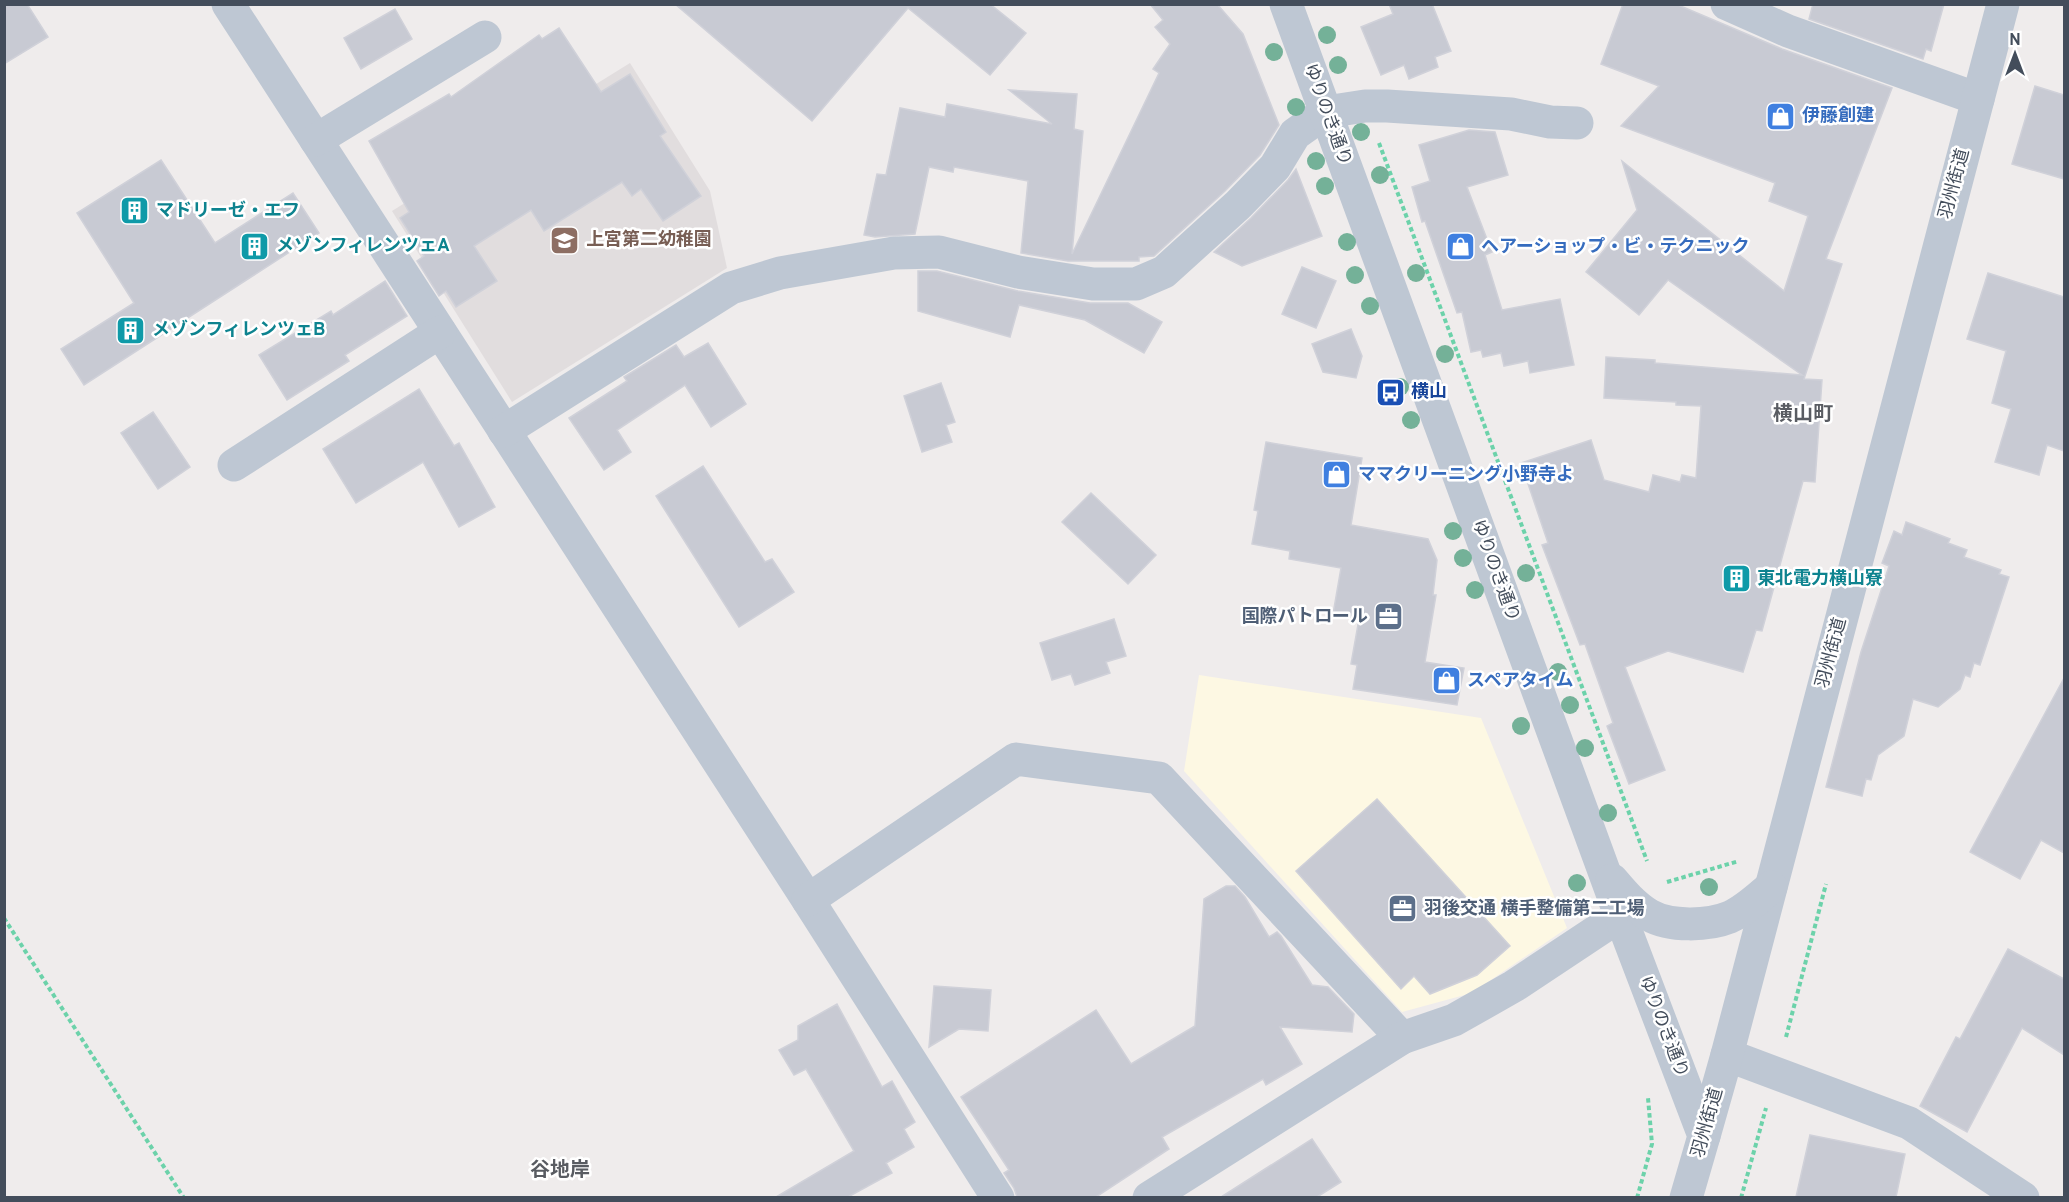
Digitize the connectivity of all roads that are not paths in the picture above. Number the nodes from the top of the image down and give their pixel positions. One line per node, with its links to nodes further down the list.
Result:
1 (228, 4): 9 (street)
2 (1286, 4): 7 (street, ゆりのき通り)
3 (1727, 4): 6 (street)
4 (2003, 4): 6 (street, 羽州街道)
5 (485, 37): 9 (street)
6 (1978, 99): 14 (street, 羽州街道)
7 (1326, 112): 8 (street); 11 (street); 13 (street, ゆりのき通り)
8 (1577, 123)
9 (316, 140): 10 (street)
10 (440, 332): 11 (street); 12 (street)
11 (504, 430): 15 (street)
12 (234, 465)
13 (1605, 872): 14 (street); 16 (street, ゆりのき通り)
14 (1771, 887): 18 (street, 羽州街道)
15 (808, 900): 17 (street); 20 (street)
16 (1621, 915): 17 (street); 19 (street, ゆりのき通り)
17 (1402, 1038): 21 (street)
18 (1727, 1055): 19 (street, 羽州街道); 23 (street)
19 (1704, 1136): 22 (street, 羽州街道)
20 (998, 1197)
21 (1149, 1197)
22 (1686, 1197)
23 (2023, 1197)

